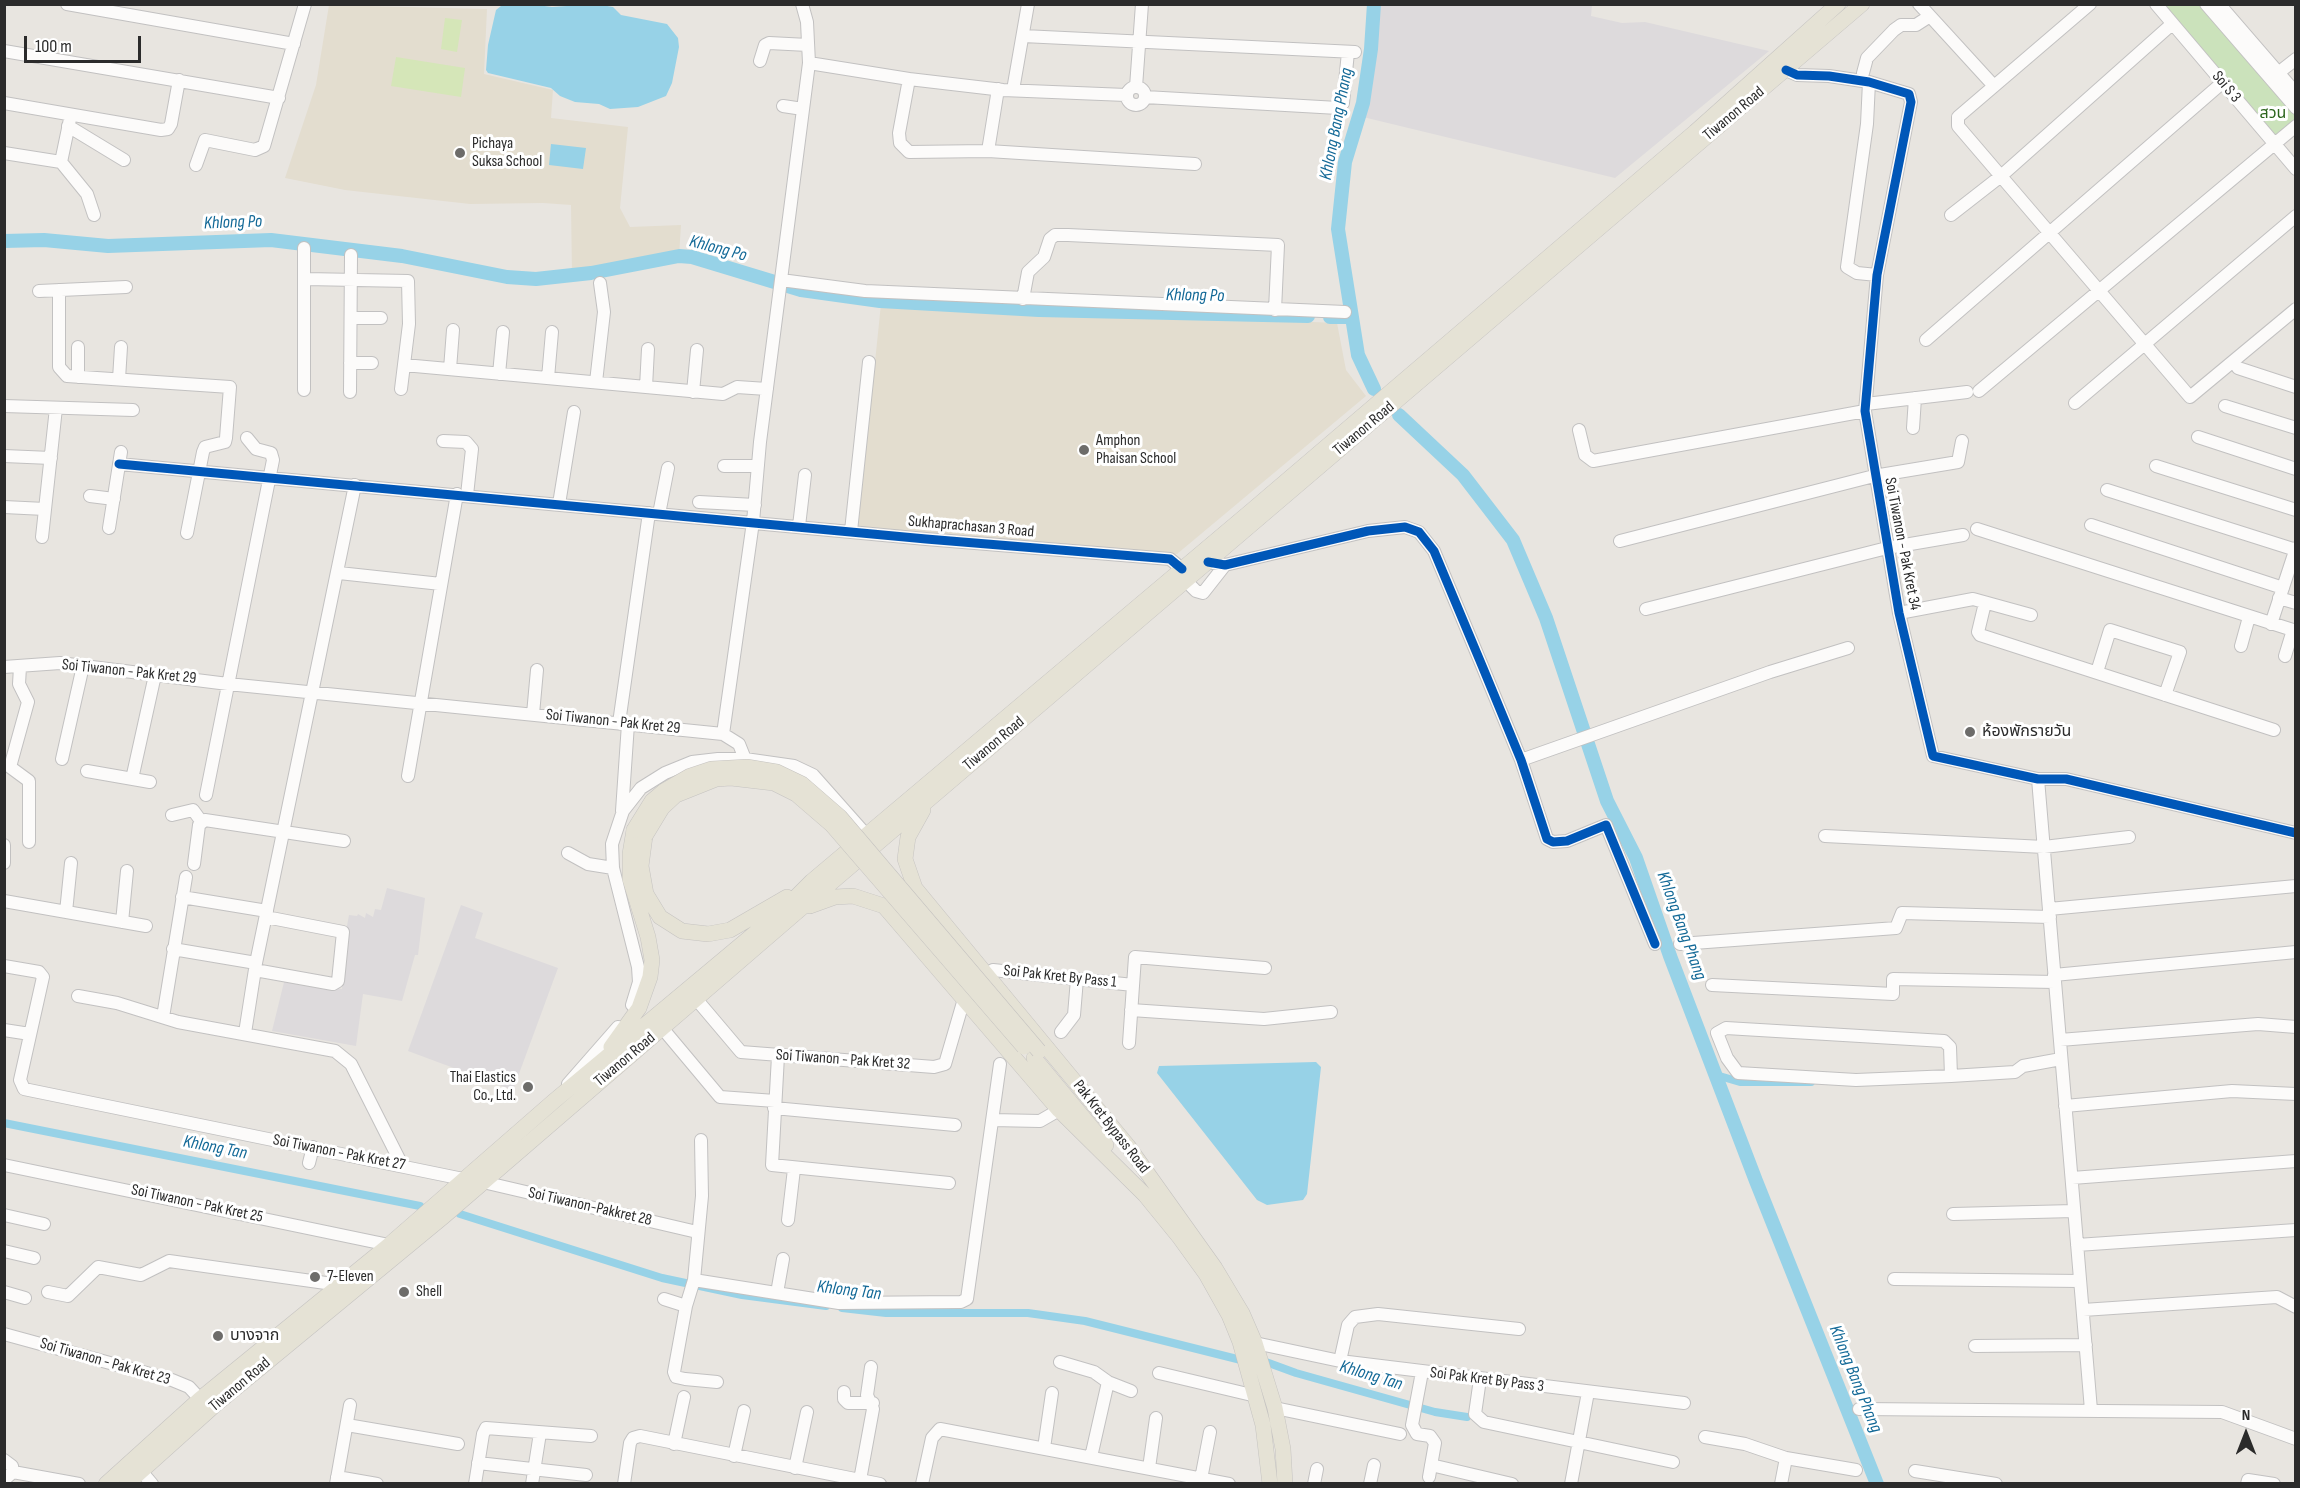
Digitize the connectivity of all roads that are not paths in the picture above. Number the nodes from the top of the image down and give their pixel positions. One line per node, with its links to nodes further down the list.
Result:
1 (67, 4): 17 (street)
2 (305, 4): 17 (street)
3 (802, 4): 18 (street)
4 (1029, 4): 15 (street)
5 (1142, 4): 16 (street)
6 (1838, 4): 43 (main road, Tiwanon Road)
7 (1862, 4): 23 (main road, Tiwanon Road)
8 (1919, 4): 13 (street)
9 (2090, 4): 29 (street)
10 (2156, 4): 14 (street, Soi S 3)
11 (2206, 4): 24 (street)
12 (2219, 4): 24 (street)
13 (1930, 16): 25 (street); 29 (street)
14 (2172, 24): 28 (street, Soi S 3); 52 (street)
15 (1023, 36): 16 (street); 32 (street)
16 (1139, 40): 30 (street); 35 (street)
17 (294, 44): 36 (street)
18 (808, 45): 21 (street); 22 (street)
19 (4, 51): 27 (street)
20 (2295, 59): 24 (street)
21 (760, 61)
22 (809, 63): 26 (street); 40 (street)
23 (1786, 70): 25 (street, Soi Tiwanon - Pak Kret 34); 43 (main road, Tiwanon Road)
24 (2274, 76): 33 (street); 39 (street)
25 (1866, 77): 59 (street); 59 (street, Soi Tiwanon - Pak Kret 34)
26 (909, 79): 31 (street); 45 (street)
27 (179, 80): 36 (street); 41 (street)
28 (2222, 83): 44 (street, Soi S 3); 56 (street)
29 (1994, 86): 52 (street)
30 (1136, 87): 34 (street); 35 (street)
31 (999, 89): 32 (street); 45 (street)
32 (1013, 90): 34 (street)
33 (2295, 93)
34 (1126, 95): 35 (street)
35 (1145, 97)
36 (279, 98): 50 (street)
37 (4, 103): 41 (street)
38 (783, 106): 40 (street)
39 (2295, 108)
40 (803, 109): 63 (street)
41 (70, 120): 47 (street); 48 (street)
42 (2295, 126): 44 (street)
43 (1694, 140): 151 (main road, Tiwanon Road); 154 (main road, Tiwanon Road)
44 (2274, 144): 51 (street, Soi S 3); 66 (street)
45 (988, 151): 49 (street)
46 (4, 153): 48 (street)
47 (124, 160)
48 (60, 162): 53 (street)
49 (1195, 164)
50 (196, 165)
51 (2295, 170)
52 (2001, 176): 54 (street); 56 (street)
53 (94, 215)
54 (1951, 215)
55 (2295, 216): 78 (street)
56 (2050, 233): 66 (street); 77 (street)
57 (304, 248): 60 (street)
58 (351, 255): 61 (street)
59 (1877, 275): 106 (street, Soi Tiwanon - Pak Kret 34)
60 (306, 279): 61 (street); 98 (street)
61 (351, 280): 72 (street); 86 (street)
62 (600, 283): 93 (street)
63 (781, 284): 68 (street); 97 (street)
64 (126, 287): 65 (street)
65 (59, 290): 67 (street); 90 (street)
66 (2098, 290): 78 (street); 101 (street)
67 (39, 291)
68 (1023, 299): 70 (street); 70 (street)
69 (2295, 309): 78 (street)
70 (1275, 310): 71 (street)
71 (1345, 312)
72 (351, 318): 73 (street); 84 (street)
73 (381, 318)
74 (453, 330): 88 (street)
75 (503, 332): 89 (street)
76 (552, 332): 91 (street)
77 (1926, 340)
78 (2146, 344): 102 (street)
79 (78, 347): 90 (street)
80 (121, 347): 92 (street)
81 (648, 349): 94 (street)
82 (697, 350): 100 (street)
83 (869, 362): 144 (street)
84 (350, 363): 85 (street); 99 (street)
85 (372, 363)
86 (404, 365): 88 (street); 96 (street)
87 (2238, 368): 95 (street)
88 (450, 369): 89 (street)
89 (499, 374): 91 (street)
90 (78, 377): 92 (street)
91 (548, 378): 93 (street)
92 (119, 379): 123 (street)
93 (596, 382): 94 (street)
94 (646, 387): 100 (street)
95 (2295, 387)
96 (401, 389)
97 (767, 389): 100 (street); 119 (street)
98 (304, 390)
99 (350, 392)
100 (693, 392)
101 (1915, 398): 106 (street); 109 (street)
102 (2075, 403)
103 (4, 406): 105 (street)
104 (2225, 406): 110 (street)
105 (57, 408): 107 (street); 117 (street)
106 (1865, 408): 111 (street); 125 (street, Soi Tiwanon - Pak Kret 34)
107 (133, 410)
108 (574, 412): 133 (street)
109 (1913, 428)
110 (2295, 428)
111 (1579, 430)
112 (2198, 437): 122 (street)
113 (248, 438): 126 (street)
114 (443, 441): 129 (street)
115 (1962, 441): 125 (street)
116 (4, 456): 117 (street)
117 (51, 458): 136 (street)
118 (724, 466): 119 (street)
119 (758, 466): 134 (street)
120 (2156, 466): 137 (street)
121 (668, 468): 138 (street)
122 (2295, 469)
123 (200, 470): 126 (street, Sukhaprachasan 3 Road); 131 (street, Sukhaprachasan 3 Road); 145 (street)
124 (805, 475): 141 (street)
125 (1874, 476): 148 (street); 149 (street, Soi Tiwanon - Pak Kret 34)
126 (270, 477): 127 (street, Sukhaprachasan 3 Road); 174 (street)
127 (356, 485): 129 (street, Sukhaprachasan 3 Road); 153 (street)
128 (2107, 489): 150 (street)
129 (462, 495): 133 (street, Sukhaprachasan 3 Road); 155 (street)
130 (90, 496): 131 (street)
131 (114, 499): 142 (street)
132 (699, 502): 134 (street)
133 (559, 504): 138 (street, Sukhaprachasan 3 Road)
134 (755, 505): 139 (street)
135 (4, 507): 136 (street)
136 (45, 509): 147 (street)
137 (2295, 510)
138 (654, 513): 139 (street, Sukhaprachasan 3 Road); 179 (street)
139 (753, 522): 141 (street, Sukhaprachasan 3 Road); 181 (street)
140 (2091, 525): 156 (street)
141 (800, 526): 144 (street, Sukhaprachasan 3 Road)
142 (109, 528)
143 (1977, 529): 162 (street)
144 (851, 531): 154 (street, Sukhaprachasan 3 Road)
145 (187, 533)
146 (1963, 535): 149 (street)
147 (42, 537)
148 (1620, 542)
149 (1887, 548): 159 (street); 160 (street, Soi Tiwanon - Pak Kret 34)
150 (2295, 550): 156 (street)
151 (1208, 562): 152 (street); 154 (main road, Tiwanon Road)
152 (1225, 565): 154 (street, Sukhaprachasan 3 Road); 184 (street)
153 (339, 573): 155 (street); 175 (street)
154 (1184, 575): 191 (main road, Tiwanon Road); 199 (main road, Tiwanon Road)
155 (441, 584): 177 (street)
156 (2281, 593): 158 (street); 163 (street)
157 (1985, 603): 160 (street); 161 (street); 172 (street)
158 (2295, 603)
159 (1646, 609)
160 (1899, 613): 188 (street, Soi Tiwanon - Pak Kret 34)
161 (2031, 615)
162 (2249, 617): 163 (street); 165 (street)
163 (2271, 624): 164 (street)
164 (2294, 631): 167 (street)
165 (2241, 646)
166 (1848, 648): 184 (street)
167 (2285, 656)
168 (83, 666): 170 (street, Soi Tiwanon - Pak Kret 29); 173 (street, Soi Tiwanon - Pak Kret 29); 182 (street)
169 (4, 667): 170 (street, Soi Tiwanon - Pak Kret 29)
170 (20, 667): 202 (street)
171 (537, 670): 178 (street)
172 (2097, 672): 176 (street); 176 (street)
173 (155, 675): 174 (street, Soi Tiwanon - Pak Kret 29); 187 (street)
174 (228, 684): 175 (street, Soi Tiwanon - Pak Kret 29); 190 (street)
175 (314, 692): 177 (street, Soi Tiwanon - Pak Kret 29); 195 (street)
176 (2165, 695): 180 (street)
177 (420, 702): 178 (street, Soi Tiwanon - Pak Kret 29); 186 (street)
178 (532, 714): 179 (street, Soi Tiwanon - Pak Kret 29)
179 (624, 723): 181 (street, Soi Tiwanon - Pak Kret 29); 193 (street)
180 (2274, 730)
181 (723, 734): 183 (street)
182 (62, 759)
183 (746, 759): 193 (street); 199 (street)
184 (1521, 760): 224 (street)
185 (87, 771): 187 (street)
186 (408, 776)
187 (132, 778): 189 (street)
188 (2038, 779): 197 (street, Soi Tiwanon - Pak Kret 34); 204 (street)
189 (150, 782)
190 (206, 795)
191 (929, 800): 214 (main road, Pak Kret Bypass Road); 218 (main road, Tiwanon Road)
192 (172, 815): 194 (street)
193 (621, 815): 209 (street)
194 (201, 821): 195 (street); 208 (street)
195 (284, 833): 201 (street); 221 (street)
196 (639, 833): 212 (main road); 250 (main road, bridge); 254 (main road)
197 (2295, 833)
198 (1825, 836): 204 (street)
199 (868, 837): 212 (main road, Tiwanon Road)
200 (2129, 837): 204 (street)
201 (344, 841)
202 (29, 842)
203 (4, 844): 206 (street)
204 (2044, 847): 220 (street)
205 (568, 853): 209 (street)
206 (4, 863)
207 (71, 863): 219 (street)
208 (194, 864)
209 (613, 868): 257 (street)
210 (128, 871): 222 (street)
211 (186, 877): 215 (street)
212 (812, 881): 254 (main road, Tiwanon Road)
213 (2295, 886): 220 (street)
214 (920, 893): 217 (main road); 231 (main road, Pak Kret Bypass Road)
215 (183, 897): 221 (street); 226 (street)
216 (4, 901): 219 (street)
217 (884, 906): 218 (main road); 237 (main road, Pak Kret Bypass Road)
218 (798, 911): 238 (main road, Tiwanon Road)
219 (66, 912): 222 (street)
220 (2049, 913): 225 (street); 233 (street)
221 (267, 914): 229 (street); 229 (street)
222 (122, 922): 223 (street)
223 (146, 926)
224 (1655, 944)
225 (1680, 944)
226 (173, 949): 229 (street); 241 (street)
227 (2295, 952): 233 (street)
228 (4, 966): 247 (street)
229 (256, 967): 246 (street)
230 (1265, 968): 234 (street)
231 (987, 974): 232 (street, Soi Pak Kret By Pass 1); 272 (main road, Pak Kret Bypass Road)
232 (1077, 979): 234 (street, Soi Pak Kret By Pass 1); 245 (street)
233 (2055, 979): 235 (street); 248 (street)
234 (1133, 985): 239 (street)
235 (1712, 985)
236 (78, 996): 241 (street)
237 (964, 999): 251 (street, Soi Tiwanon - Pak Kret 32); 260 (main road, Pak Kret Bypass Road)
238 (697, 1000): 243 (main road, Tiwanon Road); 251 (street, Soi Tiwanon - Pak Kret 32)
239 (1131, 1010): 240 (street); 249 (street)
240 (1331, 1012)
241 (163, 1017): 246 (street)
242 (2295, 1027): 248 (street)
243 (663, 1029): 258 (street); 273 (main road, Tiwanon Road)
244 (4, 1030): 247 (street)
245 (1061, 1032)
246 (245, 1033): 268 (street)
247 (30, 1034): 264 (street, Soi Tiwanon - Pak Kret 27)
248 (2060, 1040): 252 (street)
249 (1129, 1043)
250 (1036, 1055): 272 (main road); 275 (main road)
251 (778, 1056): 258 (street)
252 (2061, 1059): 255 (street); 259 (street)
253 (1000, 1064): 261 (street)
254 (597, 1067): 257 (main road, Tiwanon Road)
255 (1951, 1076): 255 (street)
256 (2295, 1094): 259 (street)
257 (554, 1101): 271 (main road, Tiwanon Road)
258 (774, 1105): 262 (street); 269 (street)
259 (2065, 1106): 270 (street)
260 (1059, 1110): 261 (street); 275 (main road, Pak Kret Bypass Road)
261 (992, 1119): 294 (street)
262 (955, 1125)
263 (701, 1140): 282 (street)
264 (313, 1147): 266 (street); 268 (street, Soi Tiwanon - Pak Kret 27)
265 (2295, 1161): 270 (street)
266 (309, 1163)
267 (4, 1165): 283 (street, Soi Tiwanon - Pak Kret 25)
268 (402, 1165): 271 (street, Soi Tiwanon - Pak Kret 27)
269 (794, 1169): 274 (street); 279 (street)
270 (2072, 1178): 276 (street)
271 (463, 1179): 283 (main road, Tiwanon Road)
272 (1152, 1180): 301 (main road, Pak Kret Bypass Road)
273 (483, 1182): 282 (street, Soi Tiwanon-Pakkret 28); 351 (main road, Tiwanon Road)
274 (949, 1183)
275 (1145, 1195): 316 (main road, Pak Kret Bypass Road)
276 (2074, 1211): 278 (street); 284 (street)
277 (4, 1215): 280 (street)
278 (1953, 1215)
279 (788, 1220)
280 (44, 1224)
281 (2295, 1230): 284 (street)
282 (697, 1232): 291 (street)
283 (389, 1245): 290 (main road, Tiwanon Road)
284 (2077, 1245): 289 (street)
285 (4, 1251): 286 (street)
286 (34, 1258)
287 (783, 1259): 294 (street)
288 (1894, 1279): 289 (street)
289 (2080, 1281): 298 (street)
290 (340, 1285): 293 (street); 318 (main road, Tiwanon Road)
291 (691, 1291): 294 (street); 296 (street); 310 (street)
292 (4, 1292): 295 (street)
293 (48, 1292)
294 (777, 1293)
295 (25, 1298)
296 (664, 1299)
297 (2295, 1307): 298 (street)
298 (2083, 1311): 302 (street)
299 (1519, 1329): 304 (street)
300 (4, 1334): 318 (street, Soi Tiwanon - Pak Kret 23)
301 (1255, 1343): 304 (street, Soi Pak Kret By Pass 3); 322 (main road, Pak Kret Bypass Road)
302 (2085, 1345): 303 (street); 324 (street)
303 (1975, 1346)
304 (1341, 1361): 307 (street, Soi Pak Kret By Pass 3)
305 (1060, 1362): 311 (street)
306 (871, 1367): 319 (street)
307 (1422, 1372): 309 (street, Soi Pak Kret By Pass 3); 373 (street)
308 (1159, 1373): 316 (street)
309 (1480, 1378): 314 (street, Soi Pak Kret By Pass 3); 335 (street)
310 (717, 1382)
311 (1108, 1382): 312 (street); 340 (street)
312 (1131, 1391)
313 (844, 1392): 319 (street)
314 (1588, 1392): 320 (street, Soi Pak Kret By Pass 3); 335 (street)
315 (1052, 1393): 338 (street)
316 (1256, 1396): 369 (main road, Pak Kret Bypass Road)
317 (684, 1397): 337 (street)
318 (200, 1399): 359 (main road, Tiwanon Road)
319 (873, 1403): 357 (street)
320 (1684, 1403)
321 (350, 1405): 328 (street)
322 (1275, 1407): 331 (street); 370 (main road, Pak Kret Bypass Road)
323 (1858, 1409): 324 (street)
324 (2091, 1410): 334 (street)
325 (744, 1411): 339 (street)
326 (807, 1412): 346 (street)
327 (1156, 1418): 347 (street)
328 (347, 1425): 336 (street); 356 (street)
329 (1210, 1432): 355 (street)
330 (540, 1433): 332 (street); 343 (street); 348 (street)
331 (1400, 1434)
332 (591, 1436)
333 (1705, 1437): 341 (street)
334 (2295, 1438)
335 (1578, 1443): 344 (street); 374 (street)
336 (458, 1444)
337 (674, 1444): 339 (street); 365 (street)
338 (1044, 1448): 340 (street); 367 (street)
339 (734, 1456): 346 (street)
340 (1091, 1457): 347 (street)
341 (1786, 1458): 350 (street); 375 (street)
342 (4, 1460): 354 (street)
343 (478, 1462): 348 (street); 363 (street)
344 (1673, 1462)
345 (1374, 1465): 372 (street)
346 (795, 1468): 357 (street)
347 (1149, 1468): 355 (street)
348 (534, 1469): 353 (street); 364 (street)
349 (1317, 1469): 371 (street)
350 (1856, 1470)
351 (141, 1471): 360 (main road, Tiwanon Road); 361 (street)
352 (1915, 1471): 376 (street)
353 (586, 1475)
354 (9, 1476): 358 (street)
355 (1201, 1479): 368 (street)
356 (336, 1480): 362 (street)
357 (860, 1480): 366 (street)
358 (79, 1484)
359 (105, 1484)
360 (127, 1484)
361 (152, 1484)
362 (377, 1484)
363 (475, 1484)
364 (532, 1484)
365 (624, 1484)
366 (880, 1484)
367 (922, 1484)
368 (1229, 1484)
369 (1270, 1484)
370 (1285, 1484)
371 (1314, 1484)
372 (1370, 1484)
373 (1512, 1484)
374 (1571, 1484)
375 (1781, 1484)
376 (1996, 1484)
377 (2247, 1484): 378 (street)
378 (2274, 1484)

